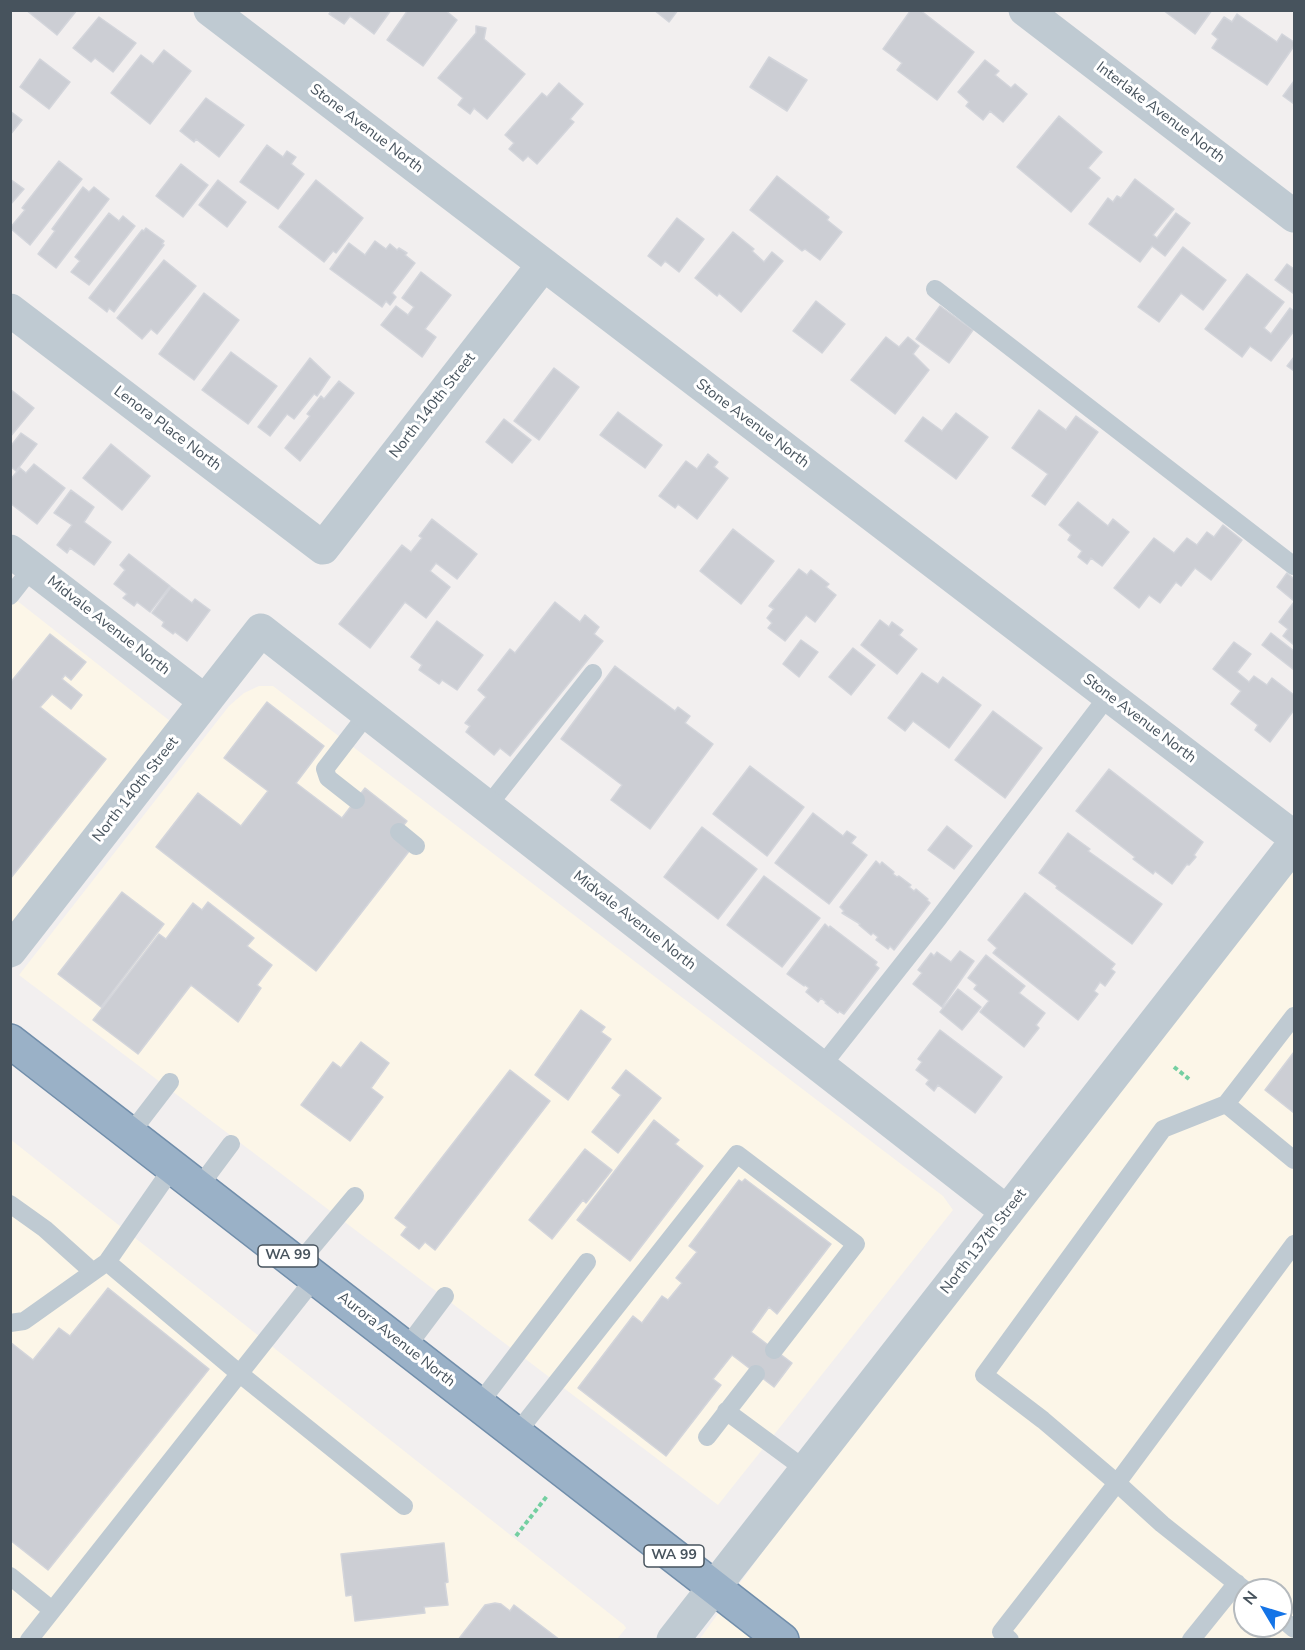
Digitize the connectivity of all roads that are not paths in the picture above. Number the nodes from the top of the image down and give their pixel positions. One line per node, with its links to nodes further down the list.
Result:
1 (210, 10): 4 (street, Stone Avenue North)
2 (1025, 10): 3 (street, Interlake Avenue North)
3 (1294, 216)
4 (543, 265): 7 (street, North 140th Street); 13 (street, Stone Avenue North)
5 (935, 289): 9 (lane)
6 (10, 310): 7 (street, Lenora Place North)
7 (323, 548)
8 (21, 559): 10 (lane); 14 (street, Midvale Avenue North)
9 (1294, 566)
10 (10, 596)
11 (261, 630): 14 (street, North 140th Street); 15 (street, Midvale Avenue North)
12 (594, 673): 17 (lane)
13 (1108, 696): 19 (street, Stone Avenue North); 25 (lane)
14 (206, 701): 22 (street, North 140th Street)
15 (368, 713): 16 (lane); 17 (street, Midvale Avenue North)
16 (356, 800)
17 (487, 807): 25 (street, Midvale Avenue North)
18 (399, 832): 21 (lane)
19 (1294, 837)
20 (1294, 844): 35 (street, North 137th Street)
21 (416, 846)
22 (10, 951)
23 (1294, 1016): 27 (lane)
24 (10, 1041): 28 (highway, Aurora Avenue North / WA 99)
25 (821, 1067): 35 (street, Midvale Avenue North)
26 (170, 1082): 28 (lane)
27 (1226, 1104): 30 (lane); 51 (lane)
28 (130, 1134): 31 (highway, Aurora Avenue North / WA 99)
29 (231, 1144): 32 (lane)
30 (1294, 1160)
31 (173, 1167): 32 (highway, Aurora Avenue North / WA 99); 38 (lane)
32 (199, 1187): 39 (highway, Aurora Avenue North / WA 99)
33 (355, 1196): 39 (lane)
34 (10, 1204): 38 (lane)
35 (1007, 1212): 50 (street, North 137th Street)
36 (1294, 1244): 51 (lane)
37 (587, 1262): 46 (lane)
38 (100, 1267): 41 (lane); 44 (lane)
39 (307, 1271): 42 (highway, Aurora Avenue North / WA 99); 44 (lane)
40 (445, 1296): 42 (lane)
41 (10, 1323)
42 (406, 1348): 46 (highway, Aurora Avenue North / WA 99)
43 (774, 1350): 48 (lane)
44 (240, 1374): 52 (lane); 57 (lane)
45 (756, 1374): 47 (lane)
46 (478, 1404): 48 (highway, Aurora Avenue North / WA 99)
47 (726, 1411): 49 (lane); 50 (lane)
48 (516, 1434): 55 (highway, Aurora Avenue North / WA 99)
49 (707, 1437)
50 (806, 1470): 55 (street, North 137th Street)
51 (1117, 1483): 54 (lane); 61 (lane)
52 (404, 1506)
53 (10, 1576): 57 (lane)
54 (1233, 1581)
55 (714, 1587): 59 (street, North 137th Street); 60 (highway, Aurora Avenue North / WA 99)
56 (1233, 1595): 62 (lane)
57 (52, 1610): 58 (lane)
58 (29, 1640)
59 (673, 1640)
60 (782, 1640)
61 (1010, 1640)
62 (1191, 1640)

